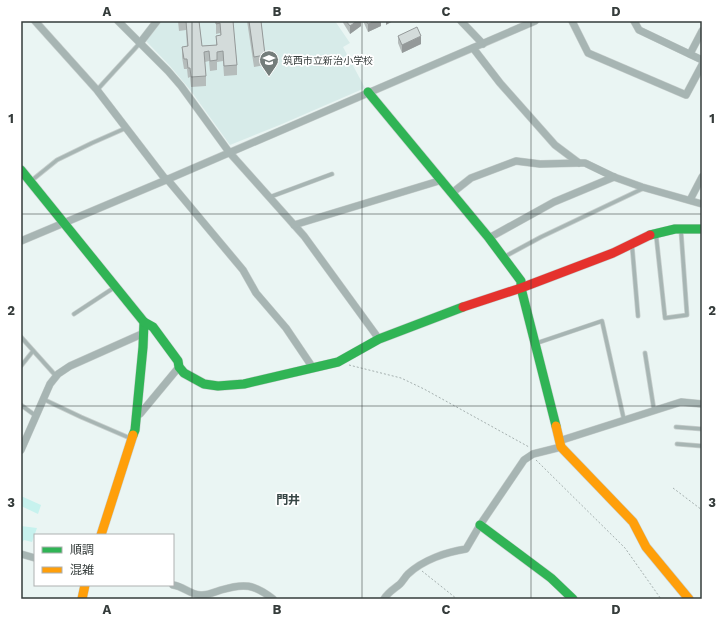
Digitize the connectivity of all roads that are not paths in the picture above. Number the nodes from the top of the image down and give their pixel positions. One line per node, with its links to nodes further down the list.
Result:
1 (34, 21): 15 (street)
2 (118, 21): 9 (street)
3 (157, 21): 9 (street)
4 (461, 21): 10 (street)
5 (535, 21): 10 (street)
6 (572, 21): 14 (street)
7 (634, 21): 12 (street)
8 (702, 31): 12 (street)
9 (140, 43): 15 (lane); 18 (street)
10 (483, 44): 11 (street)
11 (473, 48): 16 (street); 19 (street)
12 (690, 54): 13 (street)
13 (702, 60)
14 (702, 65)
15 (97, 90): 17 (street)
16 (368, 92): 18 (street); 25 (street)
17 (126, 128): 24 (street); 26 (lane)
18 (229, 152): 24 (street); 29 (street)
19 (580, 163): 22 (street); 28 (street)
20 (21, 170): 26 (street)
21 (332, 174): 29 (lane)
22 (614, 177): 27 (street); 37 (street)
23 (702, 177): 30 (street)
24 (167, 180): 32 (street); 54 (street)
25 (442, 180): 28 (street); 33 (street)
26 (31, 181): 32 (street)
27 (646, 188): 30 (street); 40 (lane)
28 (452, 193): 37 (street)
29 (269, 197): 33 (street)
30 (690, 200): 31 (street)
31 (702, 204)
32 (64, 222): 38 (street); 41 (street)
33 (294, 226): 48 (street)
34 (681, 229): 35 (street); 36 (street); 36 (lane)
35 (702, 229)
36 (656, 233): 39 (street)
37 (489, 238): 40 (street)
38 (21, 241)
39 (632, 244): 42 (street); 44 (lane)
40 (504, 257): 42 (street)
41 (116, 287): 43 (lane); 45 (street)
42 (521, 288): 48 (street); 49 (street)
43 (74, 314)
44 (638, 316)
45 (144, 322): 46 (street); 53 (street)
46 (144, 333): 55 (street); 60 (street)
47 (21, 337): 50 (lane)
48 (379, 339): 54 (street)
49 (535, 344): 62 (lane); 66 (street)
50 (33, 350): 52 (lane); 55 (lane)
51 (645, 353): 59 (lane)
52 (21, 366)
53 (179, 367): 54 (street); 60 (street)
54 (313, 368)
55 (56, 376): 56 (street)
56 (44, 399): 61 (street); 65 (lane)
57 (702, 404): 59 (street)
58 (21, 405): 61 (lane)
59 (654, 410): 62 (street)
60 (137, 413): 65 (street)
61 (36, 416): 69 (street)
62 (624, 420): 66 (street)
63 (676, 427): 64 (lane)
64 (702, 429)
65 (133, 439): 71 (street)
66 (560, 444): 70 (street); 80 (street)
67 (677, 444): 68 (lane)
68 (702, 446)
69 (21, 450)
70 (480, 525): 78 (street); 79 (street)
71 (101, 534)
72 (21, 554): 73 (street)
73 (34, 558)
74 (174, 585): 77 (street)
75 (85, 586): 76 (street)
76 (82, 599)
77 (273, 599)
78 (384, 599)
79 (573, 599)
80 (689, 599)

